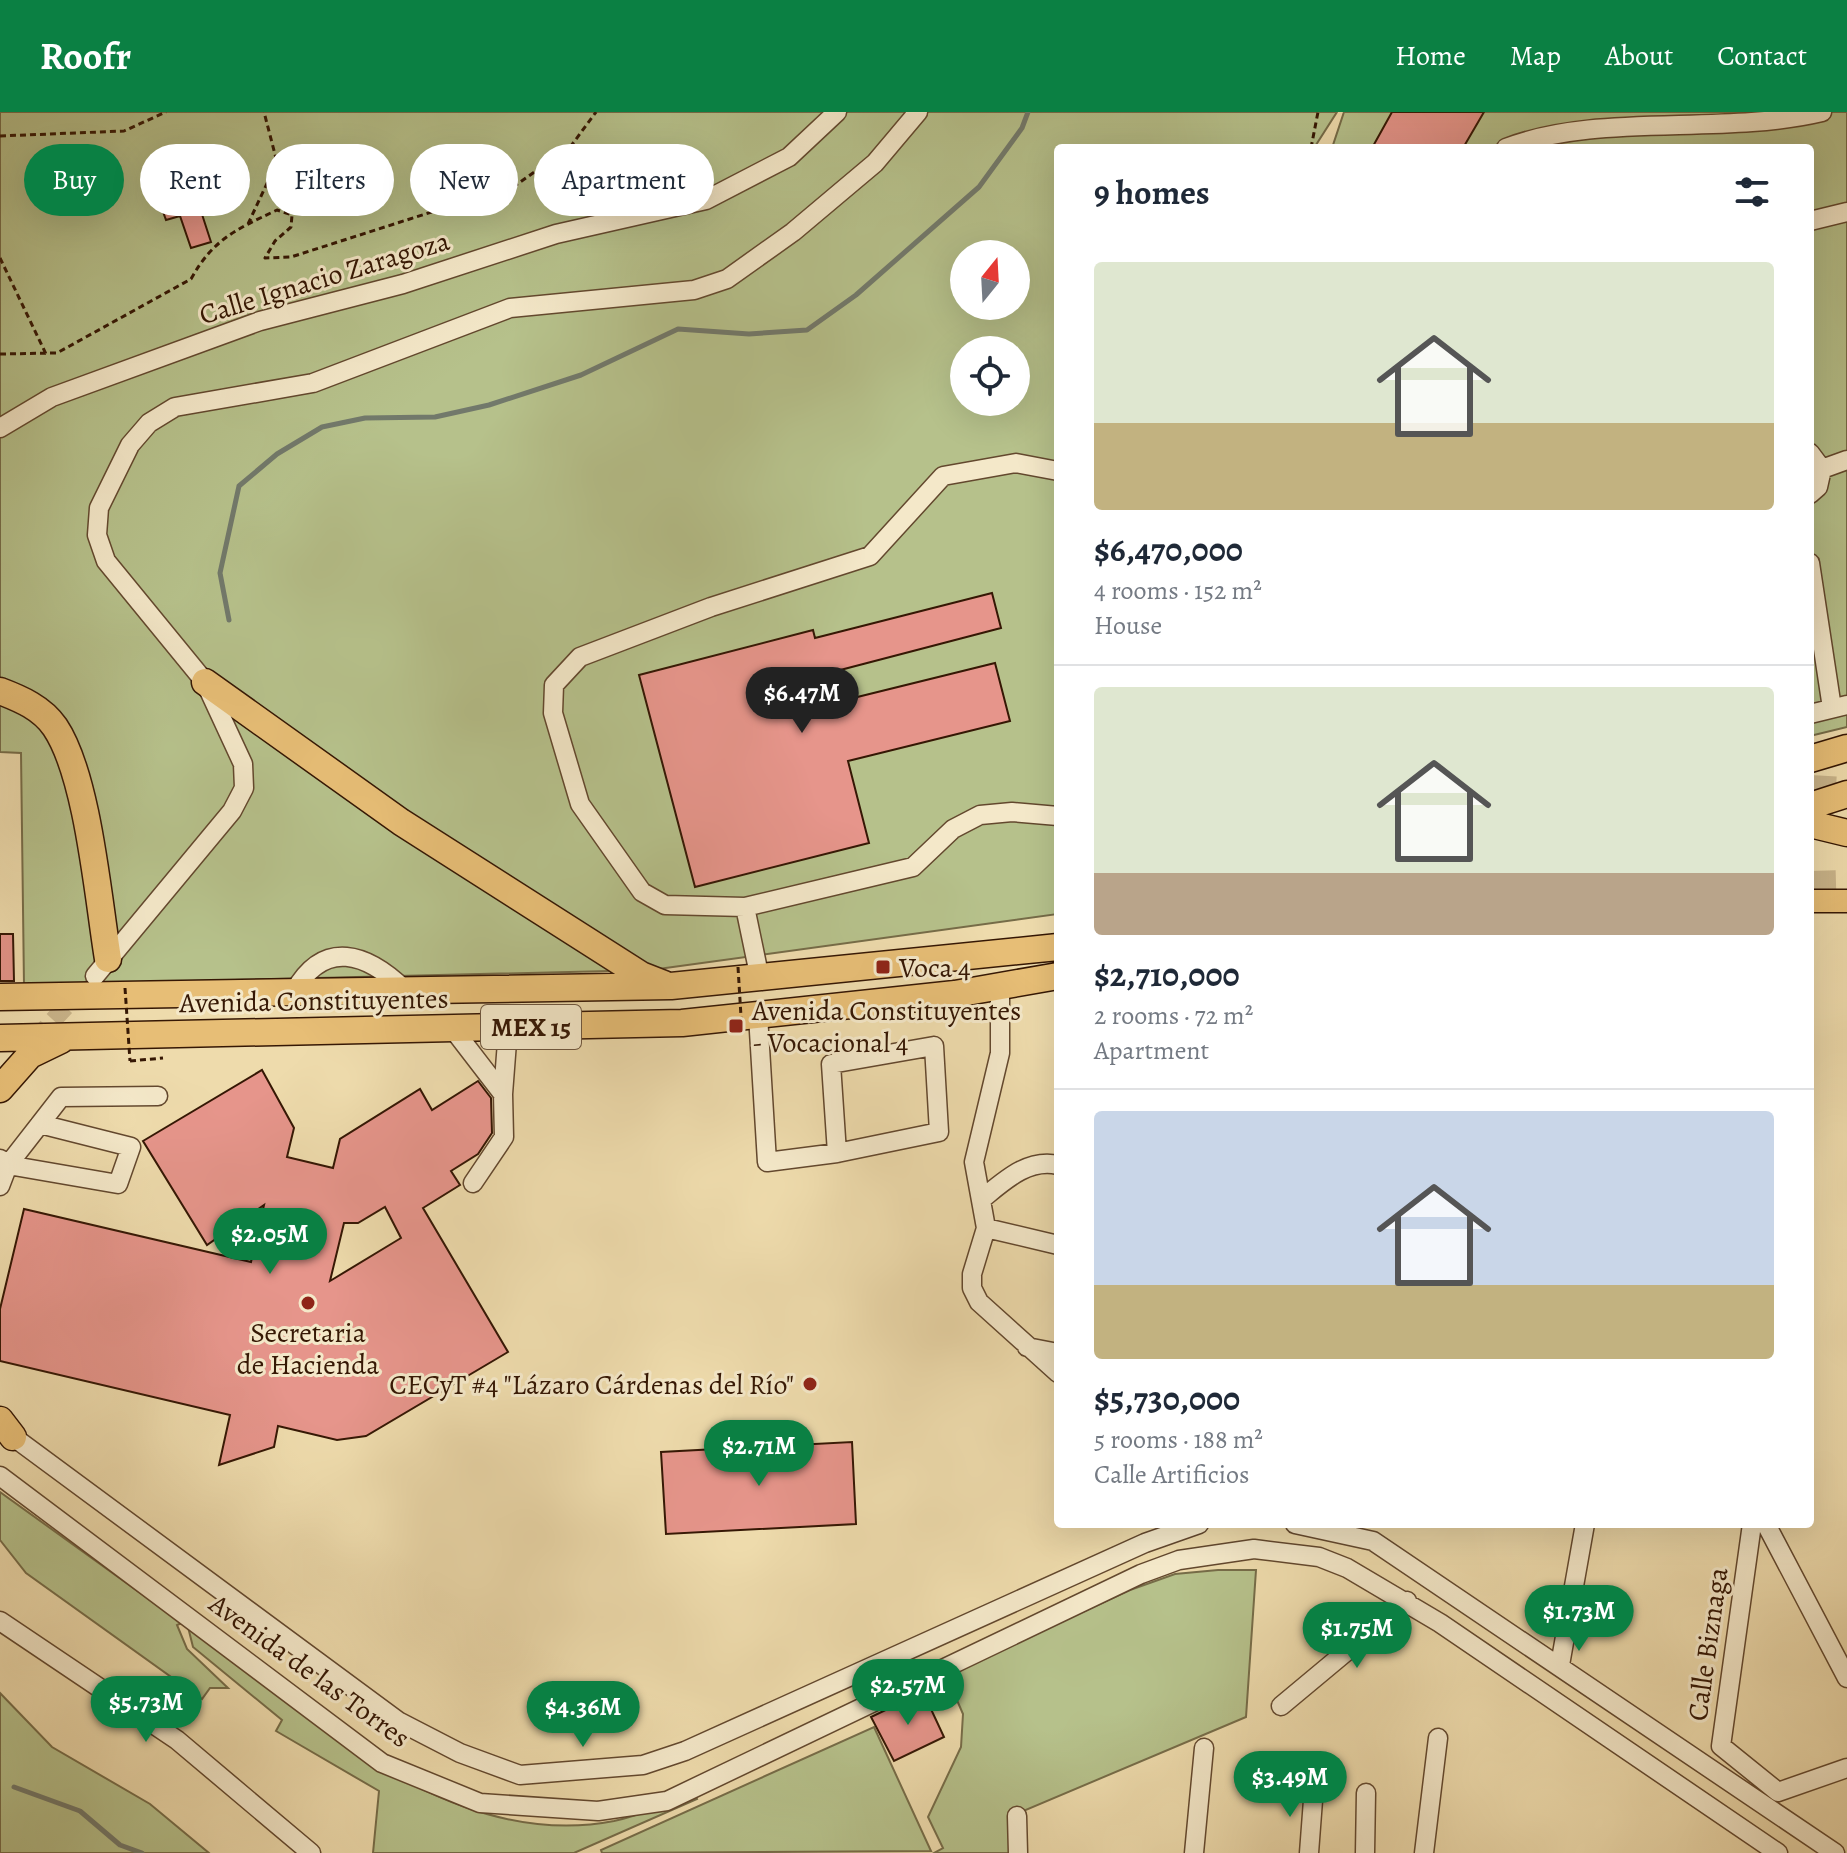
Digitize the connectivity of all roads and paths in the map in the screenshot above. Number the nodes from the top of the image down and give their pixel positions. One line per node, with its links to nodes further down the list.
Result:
1 (166, 112): 8 (path)
2 (264, 112): 13 (path)
3 (596, 112): 13 (path)
4 (837, 112): 17 (street, Calle Ignacio Zaragoza)
5 (918, 112): 24 (street)
6 (1318, 112): 9 (path)
7 (1822, 112): 10 (street)
8 (0, 136)
9 (1312, 144)
10 (1516, 144)
11 (1847, 212): 12 (street)
12 (1814, 220)
13 (248, 224): 16 (path)
14 (0, 258): 16 (path)
15 (0, 354): 16 (path)
16 (46, 354)
17 (0, 428)
18 (1814, 458): 20 (street)
19 (1847, 460): 20 (street)
20 (1822, 469): 22 (street)
21 (1054, 470): 37 (street)
22 (1814, 490)
23 (1814, 582): 26 (street)
24 (205, 682): 39 (street); 42 (highway)
25 (0, 691): 39 (highway)
26 (1840, 706): 27 (street)
27 (1814, 713)
28 (1847, 748): 29 (highway)
29 (1814, 758)
30 (1847, 794): 31 (highway)
31 (1814, 805)
32 (1054, 816): 37 (street)
33 (1814, 825): 34 (highway)
34 (1847, 833)
35 (1814, 901): 36 (main road)
36 (1847, 901)
37 (745, 907): 40 (street)
38 (1054, 947): 40 (highway, Avenida Constituyentes / MEX 15)
39 (102, 968)
40 (749, 973): 42 (highway, Avenida Constituyentes / MEX 15); 46 (path, bridge)
41 (1054, 977): 43 (highway, Avenida Constituyentes / MEX 15)
42 (671, 986): 45 (highway, Avenida Constituyentes / MEX 15)
43 (1000, 987): 46 (highway, Avenida Constituyentes / MEX 15); 61 (street)
44 (125, 988): 51 (path, bridge)
45 (0, 997)
46 (750, 1024): 47 (highway, Avenida Constituyentes / MEX 15); 56 (street)
47 (512, 1027): 48 (highway, Avenida Constituyentes / MEX 15); 53 (street)
48 (453, 1029): 49 (highway, Avenida Constituyentes / MEX 15); 53 (street)
49 (68, 1037): 50 (highway, Avenida Constituyentes / MEX 15); 52 (highway)
50 (0, 1038)
51 (169, 1058)
52 (0, 1089)
53 (503, 1094): 59 (street)
54 (158, 1096): 55 (street)
55 (40, 1124): 57 (street); 57 (street)
56 (837, 1153): 56 (street)
57 (4, 1162): 60 (street)
58 (1054, 1164): 61 (street)
59 (473, 1183)
60 (0, 1186)
61 (982, 1199): 62 (street)
62 (986, 1228): 63 (street); 64 (street)
63 (1054, 1244)
64 (1024, 1346): 65 (street); 66 (street)
65 (1054, 1352)
66 (1054, 1370)
67 (4, 1428): 78 (street, Avenida de las Torres)
68 (0, 1476): 81 (street, Avenida de las Torres)
69 (1187, 1528): 78 (street, Avenida de las Torres)
70 (1340, 1528): 74 (street)
71 (1584, 1528): 80 (street)
72 (1751, 1528): 86 (street, Calle Biznaga)
73 (1768, 1528): 82 (street)
74 (1374, 1532): 77 (street)
75 (1407, 1601): 79 (street, Avenida de las Torres); 81 (street, Avenida de las Torres); 83 (street)
76 (0, 1621): 90 (street)
77 (1494, 1621): 79 (street); 80 (street)
78 (921, 1644): 81 (street)
79 (1472, 1645): 96 (street, Avenida de las Torres)
80 (1560, 1665): 97 (street)
81 (935, 1671)
82 (1847, 1678)
83 (1281, 1706)
84 (1438, 1738): 95 (street)
85 (1204, 1748): 92 (street)
86 (1847, 1768)
87 (1314, 1787): 93 (street)
88 (1366, 1793): 94 (street)
89 (1017, 1816): 91 (street)
90 (311, 1853)
91 (1018, 1853)
92 (1194, 1853)
93 (1309, 1853)
94 (1365, 1853)
95 (1424, 1853)
96 (1778, 1853)
97 (1835, 1853)

